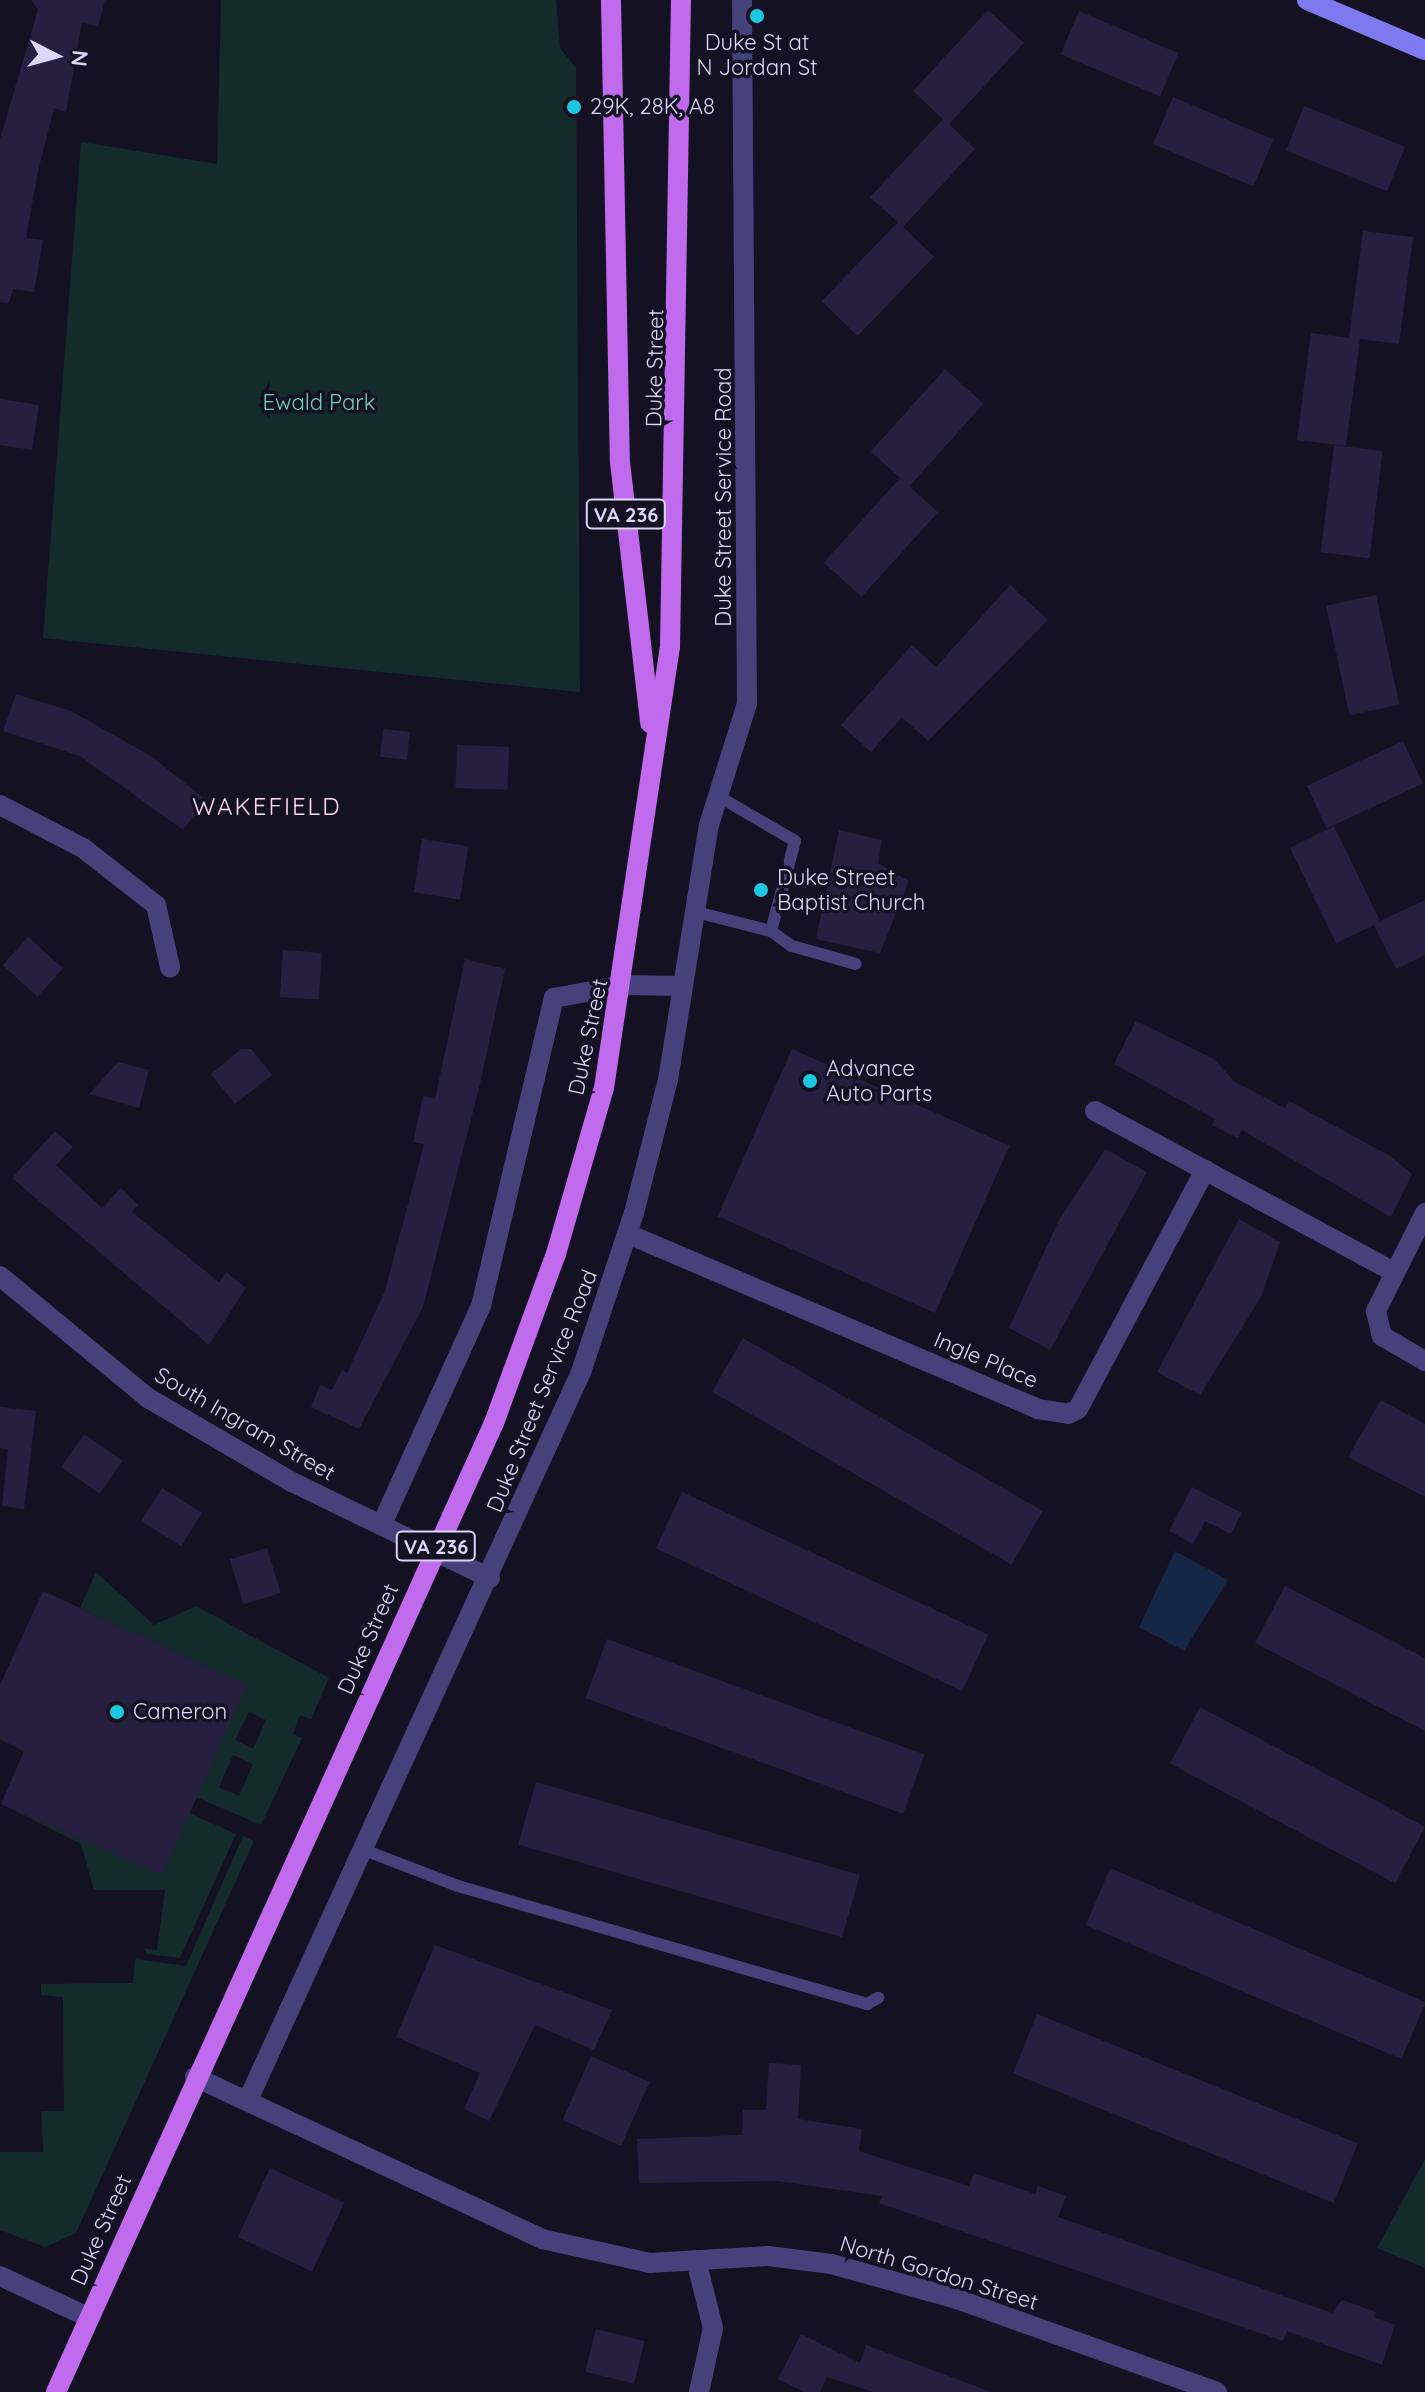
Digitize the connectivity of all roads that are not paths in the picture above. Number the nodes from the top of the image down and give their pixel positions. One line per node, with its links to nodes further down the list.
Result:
1 (611, 0): 6 (main road, Duke Street / VA 236)
2 (681, 0): 6 (main road, Duke Street / VA 236)
3 (742, 0): 7 (street, Duke Street Service Road)
4 (1307, 0): 5 (street)
5 (1425, 50)
6 (651, 734): 13 (main road, Duke Street / VA 236)
7 (718, 796): 9 (street, Duke Street Service Road); 10 (lane)
8 (0, 805): 12 (street)
9 (692, 911): 10 (lane); 14 (street, Duke Street Service Road)
10 (771, 931): 11 (lane)
11 (856, 964)
12 (170, 967)
13 (624, 985): 14 (street); 22 (street); 23 (main road, Duke Street / VA 236)
14 (682, 986): 18 (street, Duke Street Service Road)
15 (1095, 1111): 16 (street)
16 (1205, 1170): 18 (street, Ingle Place); 19 (street)
17 (1425, 1213): 19 (street)
18 (628, 1234): 24 (street, Duke Street Service Road)
19 (1392, 1271): 21 (street)
20 (2, 1281): 22 (street, South Ingram Street)
21 (1425, 1361)
22 (382, 1524): 23 (street, South Ingram Street)
23 (435, 1549): 24 (street, South Ingram Street); 27 (main road, Duke Street / VA 236)
24 (490, 1578): 25 (street, Duke Street Service Road)
25 (364, 1850): 26 (lane); 28 (street, Duke Street Service Road)
26 (878, 1998)
27 (195, 2077): 28 (street, North Gordon Street); 31 (main road, Duke Street / VA 236)
28 (248, 2100): 29 (street, North Gordon Street)
29 (696, 2260): 33 (street); 34 (street, North Gordon Street)
30 (0, 2276): 31 (street)
31 (88, 2317): 32 (main road, Duke Street / VA 236)
32 (56, 2392)
33 (699, 2392)
34 (1217, 2392)

